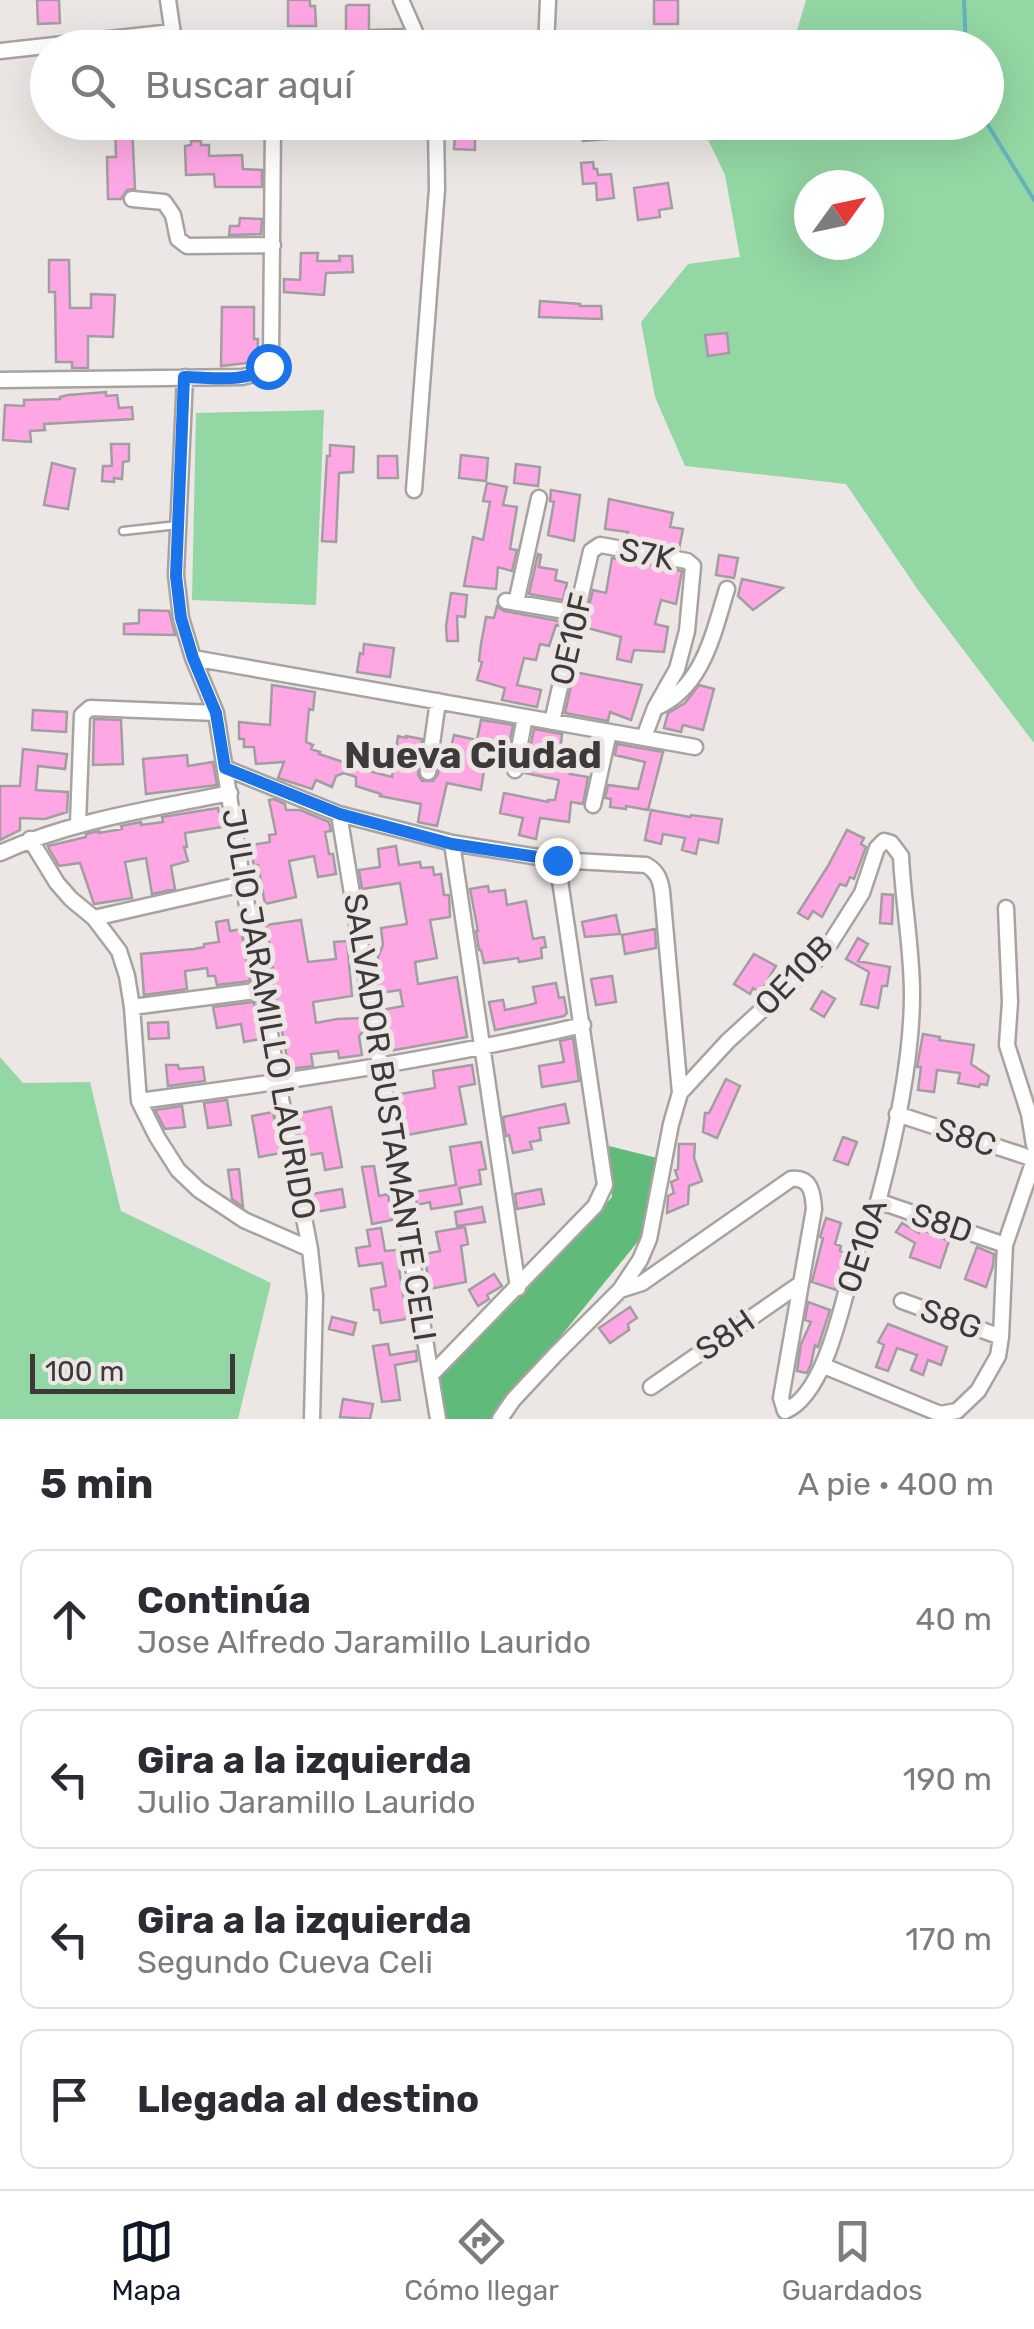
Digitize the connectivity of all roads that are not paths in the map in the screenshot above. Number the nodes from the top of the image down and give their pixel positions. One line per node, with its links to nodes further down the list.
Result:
1 (168, 0): 4 (street)
2 (401, 0): 5 (street)
3 (548, 0): 6 (street)
4 (172, 30)
5 (414, 30)
6 (547, 30)
7 (30, 48): 8 (street)
8 (0, 50)
9 (273, 140): 12 (street)
10 (436, 140): 15 (street)
11 (132, 199): 12 (street)
12 (274, 245): 13 (street)
13 (184, 377): 14 (street); 17 (street, JULIO JARAMILLO LAURIDO)
14 (0, 380)
15 (414, 490)
16 (539, 498): 21 (street)
17 (179, 526): 18 (lane); 22 (street, JULIO JARAMILLO LAURIDO)
18 (123, 530)
19 (589, 556): 21 (street, OE10F); 24 (street, S7K)
20 (727, 589): 24 (street)
21 (576, 612): 27 (street, OE10F)
22 (193, 658): 23 (street); 25 (street, JULIO JARAMILLO LAURIDO)
23 (438, 702): 26 (street); 33 (street)
24 (655, 708): 29 (street)
25 (216, 713): 31 (street, JULIO JARAMILLO LAURIDO); 37 (street)
26 (526, 717): 27 (street); 32 (street)
27 (552, 722): 28 (street)
28 (609, 732): 29 (street); 35 (street)
29 (644, 737): 30 (street)
30 (694, 747)
31 (225, 768): 34 (street, JULIO JARAMILLO LAURIDO); 36 (street)
32 (516, 770)
33 (428, 772)
34 (230, 794): 37 (street); 43 (street, JULIO JARAMILLO LAURIDO)
35 (593, 805)
36 (340, 814): 40 (street); 50 (street, SALVADOR BUSTAMANTE CELI)
37 (78, 824): 38 (street)
38 (30, 839): 41 (street); 45 (street)
39 (884, 841): 52 (street, OE10B); 54 (street, OE10A)
40 (452, 844): 42 (street); 49 (street)
41 (0, 853)
42 (557, 860): 48 (street); 52 (street)
43 (242, 884): 45 (street); 46 (street, JULIO JARAMILLO LAURIDO)
44 (1006, 908): 55 (street)
45 (94, 918): 47 (street)
46 (263, 990): 47 (street); 51 (street, JULIO JARAMILLO LAURIDO)
47 (132, 1007): 53 (street)
48 (582, 1025): 49 (street); 61 (street)
49 (483, 1048): 50 (street); 61 (street)
50 (381, 1067): 51 (street); 66 (street, SALVADOR BUSTAMANTE CELI)
51 (278, 1083): 53 (street); 59 (street, JULIO JARAMILLO LAURIDO)
52 (680, 1093): 62 (street)
53 (139, 1100): 59 (street)
54 (897, 1114): 56 (street, S8C); 57 (street, OE10A)
55 (1034, 1145)
56 (1034, 1160): 58 (street)
57 (878, 1201): 58 (street, S8D); 65 (street, OE10A)
58 (1005, 1245): 64 (street)
59 (310, 1249): 69 (street, JULIO JARAMILLO LAURIDO)
60 (800, 1284): 62 (street, OE10A); 67 (street, S8H); 68 (street, OE10A)
61 (518, 1288): 66 (street)
62 (620, 1290): 71 (street)
63 (902, 1302): 64 (street, S8G)
64 (1001, 1337): 65 (street)
65 (824, 1366): 68 (street, OE10A)
66 (432, 1374): 70 (street, SALVADOR BUSTAMANTE CELI)
67 (651, 1387)
68 (782, 1415)
69 (312, 1419)
70 (438, 1419)
71 (500, 1419)

